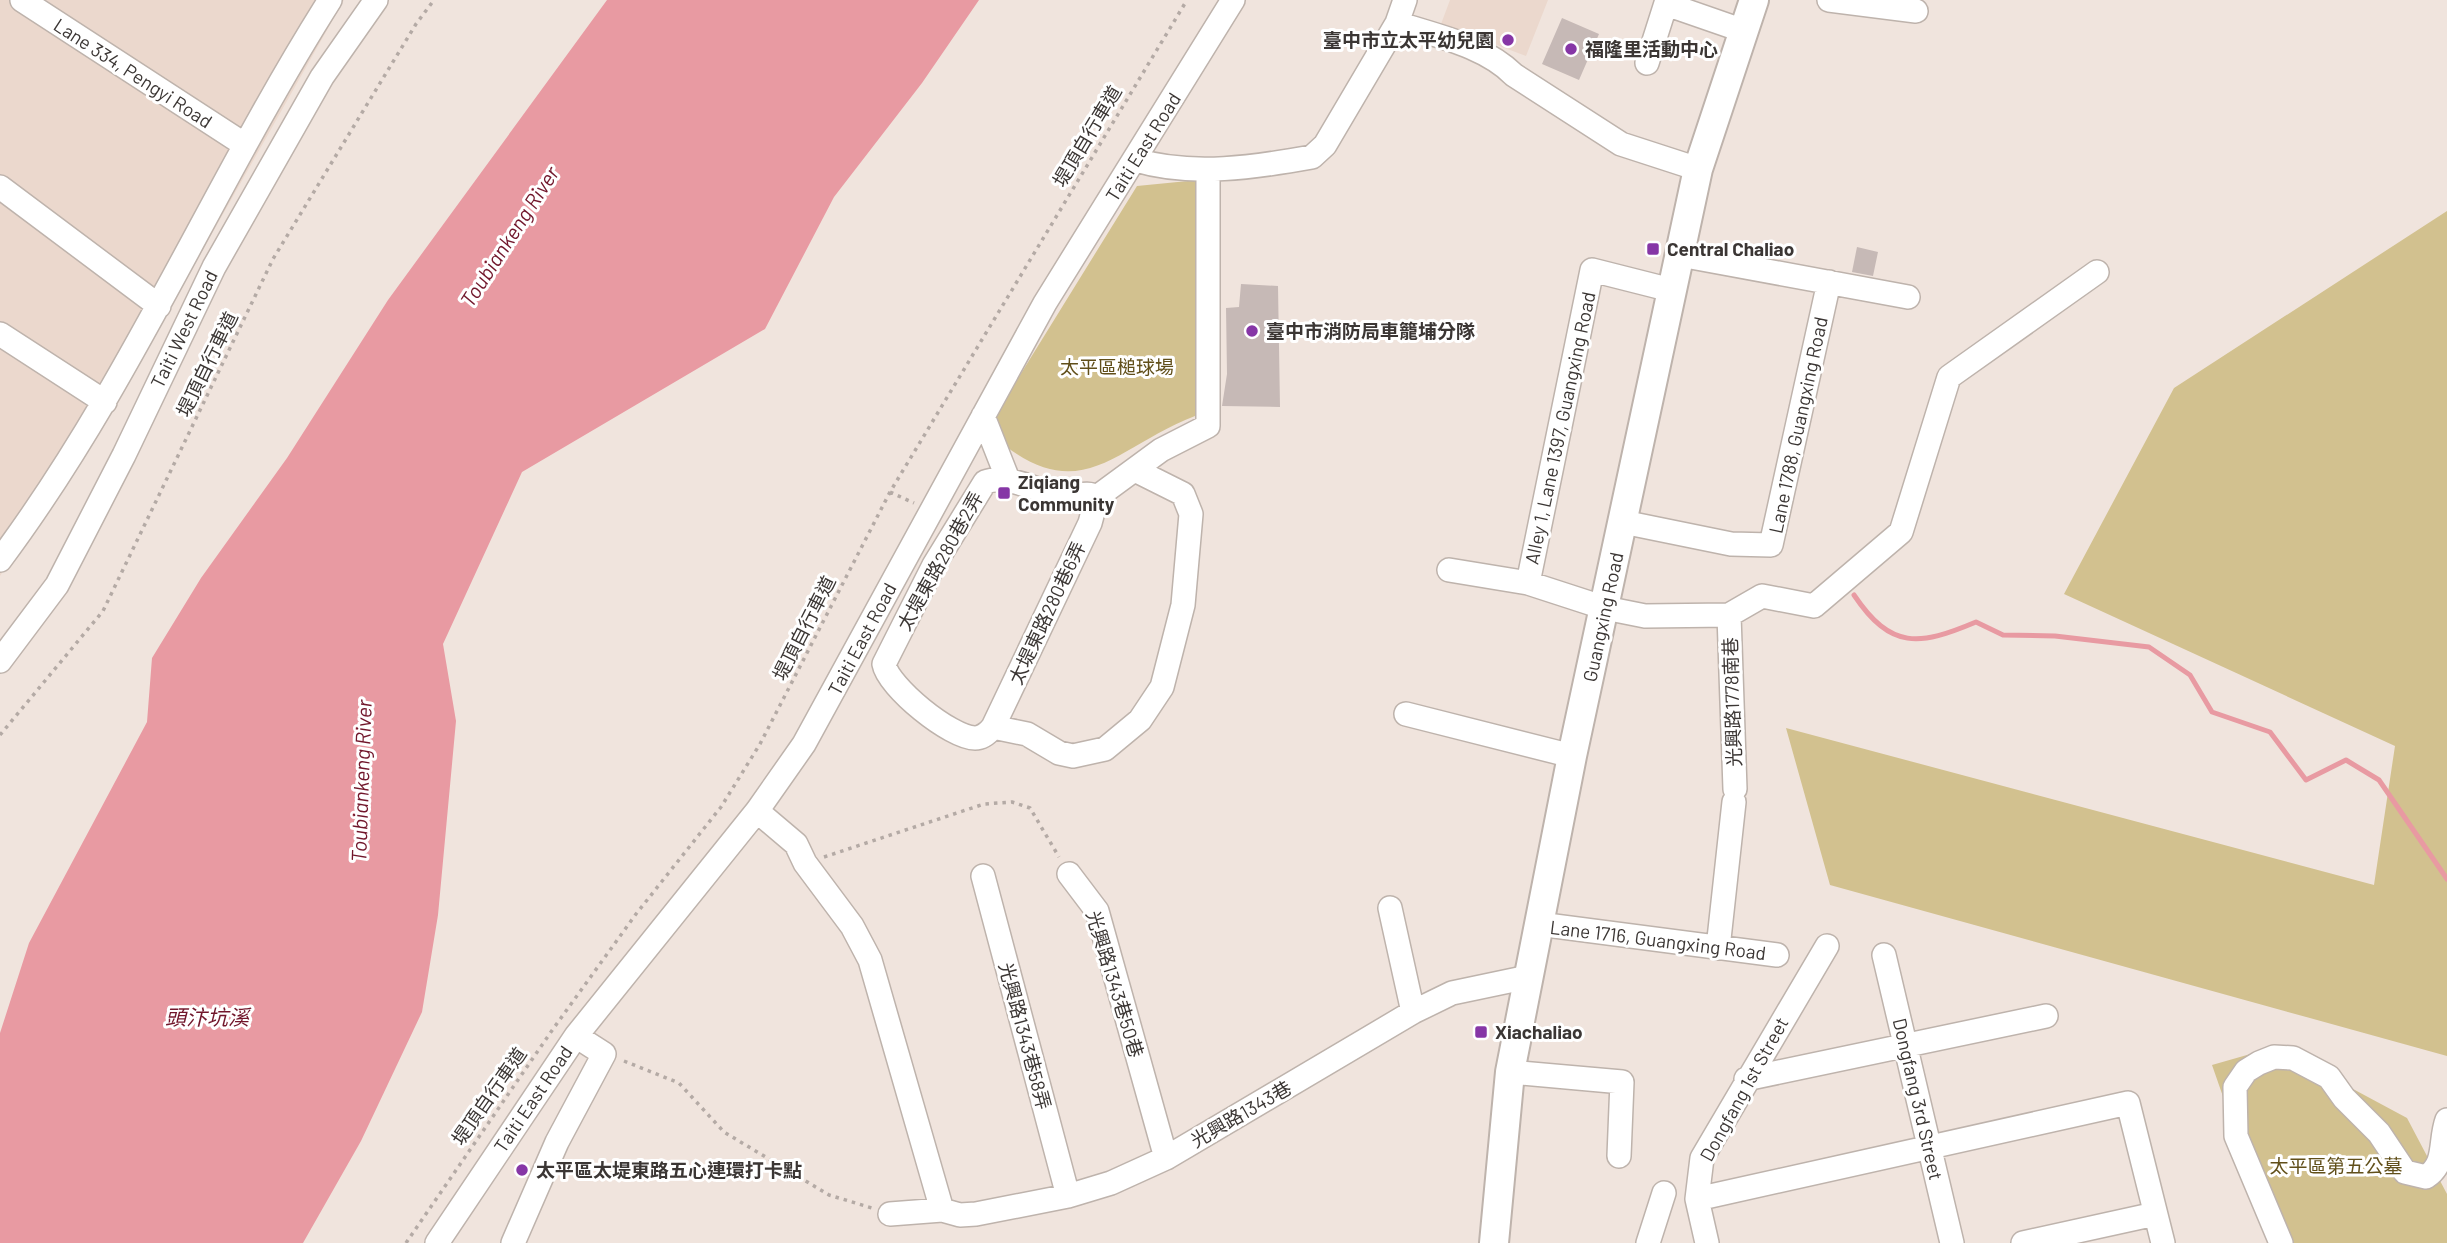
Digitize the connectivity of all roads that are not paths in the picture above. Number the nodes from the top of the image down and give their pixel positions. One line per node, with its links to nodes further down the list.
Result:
1 (22, 0): 13 (street, Lane 334, Pengyi Road)
2 (376, 0): 37 (street, Taiti West Road)
3 (1233, 0): 14 (street, Taiti East Road)
4 (1405, 0): 10 (street)
5 (1754, 0): 11 (main road, Guangxing Road)
6 (1839, 1): 9 (street)
7 (1667, 2): 11 (street); 12 (street)
8 (321, 3): 13 (street)
9 (1916, 11)
10 (1397, 23): 15 (street); 16 (street)
11 (1744, 31): 15 (main road, Guangxing Road)
12 (1647, 63)
13 (245, 145): 23 (street)
14 (1136, 160): 16 (street); 26 (street, Taiti East Road)
15 (1698, 169): 18 (main road, Guangxing Road)
16 (1208, 170): 27 (street)
17 (0, 187): 23 (street)
18 (1680, 255): 20 (street); 21 (main road, Guangxing Road)
19 (2097, 272): 36 (street)
20 (1829, 282): 22 (street); 30 (street, Lane 1788, Guangxing Road)
21 (1671, 290): 30 (main road, Guangxing Road); 34 (street, Alley 1, Lane 1397, Guangxing Road)
22 (1908, 297)
23 (159, 306): 25 (street)
24 (0, 334): 25 (street)
25 (105, 402): 31 (street)
26 (986, 424): 28 (street); 41 (street, Taiti East Road)
27 (1135, 470): 29 (street); 39 (street)
28 (1009, 482): 29 (street); 39 (street, 太堤東路280巷2弄)
29 (1097, 497): 39 (street, 太堤東路280巷6弄)
30 (1623, 522): 35 (main road, Guangxing Road)
31 (8, 532): 32 (street)
32 (0, 560)
33 (1449, 570): 34 (street)
34 (1528, 583): 35 (street)
35 (1605, 608): 36 (street); 40 (main road, Guangxing Road)
36 (1728, 615): 47 (street, 光興路1778南巷)
37 (0, 660)
38 (1406, 714): 40 (street)
39 (993, 727)
40 (1572, 756): 45 (main road, Guangxing Road)
41 (757, 811): 53 (street, Taiti East Road); 64 (street)
42 (1069, 874): 60 (street, 光興路1343巷50巷)
43 (983, 876): 62 (street, 光興路1343巷58弄)
44 (1390, 908): 51 (street)
45 (1539, 924): 47 (street, Lane 1716, Guangxing Road); 50 (main road, Guangxing Road)
46 (1827, 946): 56 (street, Dongfang 1st Street)
47 (1718, 948): 48 (street, Lane 1716, Guangxing Road)
48 (1777, 955)
49 (1884, 955): 54 (street, Dongfang 3rd Street)
50 (1528, 977): 51 (street, 光興路1343巷); 55 (main road, Guangxing Road)
51 (1413, 1013): 60 (street, 光興路1343巷)
52 (2046, 1016): 54 (street)
53 (576, 1036): 67 (street, Taiti East Road); 68 (street)
54 (1905, 1045): 56 (street); 58 (street, Dongfang 3rd Street)
55 (1510, 1072): 59 (street); 69 (main road, Guangxing Road)
56 (1746, 1079): 63 (street, Dongfang 1st Street)
57 (2447, 1120): 75 (street)
58 (1929, 1147): 63 (street); 66 (street); 72 (street, Dongfang 3rd Street)
59 (1619, 1156)
60 (1166, 1158): 62 (street, 光興路1343巷)
61 (1664, 1193): 70 (street)
62 (1068, 1196): 64 (street, 光興路1343巷)
63 (1697, 1199): 71 (street, Dongfang 1st Street)
64 (942, 1210): 65 (street, 光興路1343巷)
65 (890, 1214)
66 (2155, 1214): 73 (street); 74 (street)
67 (437, 1243)
68 (513, 1243)
69 (1494, 1243)
70 (1648, 1243)
71 (1707, 1243)
72 (1952, 1243)
73 (2023, 1243)
74 (2163, 1243)
75 (2281, 1243)

